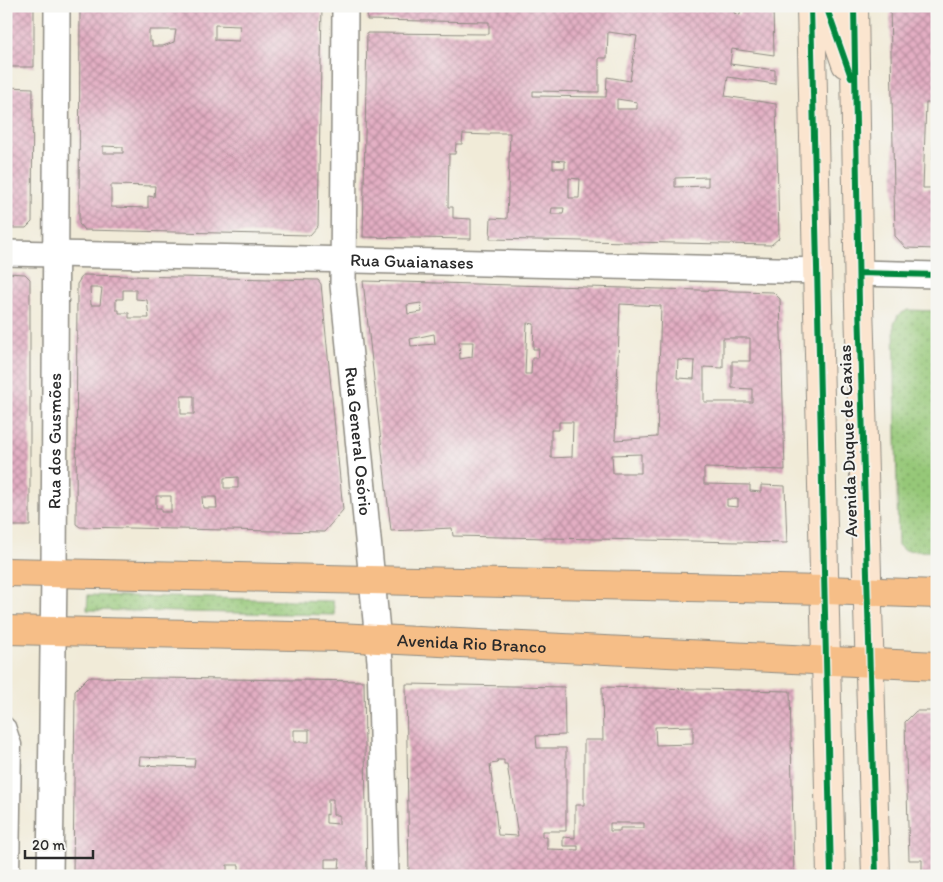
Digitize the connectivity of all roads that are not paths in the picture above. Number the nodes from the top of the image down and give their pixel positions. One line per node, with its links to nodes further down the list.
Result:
1 (57, 6): 8 (street, Rua dos Gusmões)
2 (345, 6): 9 (street, Rua General Osório)
3 (812, 6): 10 (main road, Avenida Duque de Caxias)
4 (826, 6): 6 (main road)
5 (854, 6): 6 (main road, Avenida Duque de Caxias)
6 (855, 89): 11 (main road, Avenida Duque de Caxias)
7 (6, 253): 8 (street, Rua Guaianases)
8 (56, 254): 9 (street, Rua Guaianases); 14 (street, Rua dos Gusmões)
9 (343, 260): 10 (street, Rua Guaianases); 15 (street, Rua General Osório)
10 (818, 271): 16 (main road, Avenida Duque de Caxias)
11 (859, 273): 12 (street); 17 (main road, Avenida Duque de Caxias)
12 (937, 275)
13 (6, 572): 14 (main road)
14 (54, 573): 15 (main road); 20 (street, Rua dos Gusmões)
15 (371, 581): 16 (main road); 21 (street, Rua General Osório)
16 (825, 590): 17 (main road); 22 (main road, Avenida Duque de Caxias)
17 (868, 591): 18 (main road); 23 (main road, Avenida Duque de Caxias)
18 (937, 594)
19 (6, 630): 20 (main road, Avenida Rio Branco)
20 (53, 631): 21 (main road, Avenida Rio Branco); 27 (street, Rua dos Gusmões)
21 (377, 639): 22 (main road, Avenida Rio Branco); 28 (street, Rua General Osório)
22 (826, 661): 23 (main road, Avenida Rio Branco); 29 (main road, Avenida Duque de Caxias)
23 (870, 663): 24 (main road, Avenida Rio Branco); 30 (main road, Avenida Duque de Caxias)
24 (937, 666)
25 (6, 723): 26 (lane)
26 (13, 876)
27 (50, 876)
28 (386, 876)
29 (831, 876)
30 (876, 876)

